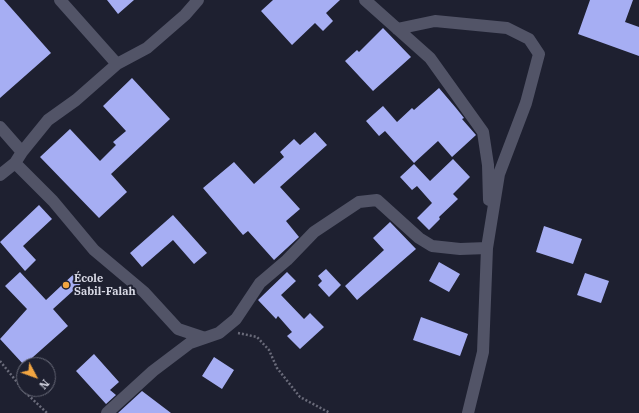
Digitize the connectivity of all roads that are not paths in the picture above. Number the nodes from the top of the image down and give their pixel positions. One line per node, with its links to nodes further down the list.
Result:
1 (60, 0): 5 (street)
2 (198, 0): 5 (street)
3 (365, 0): 4 (street)
4 (397, 29): 10 (street); 10 (street)
5 (117, 64): 7 (street)
6 (0, 127): 7 (street)
7 (22, 152): 8 (street)
8 (15, 163): 9 (street); 12 (street)
9 (0, 175)
10 (489, 225): 11 (street)
11 (487, 248): 12 (street); 14 (street)
12 (205, 338): 13 (street)
13 (107, 413)
14 (468, 413)

